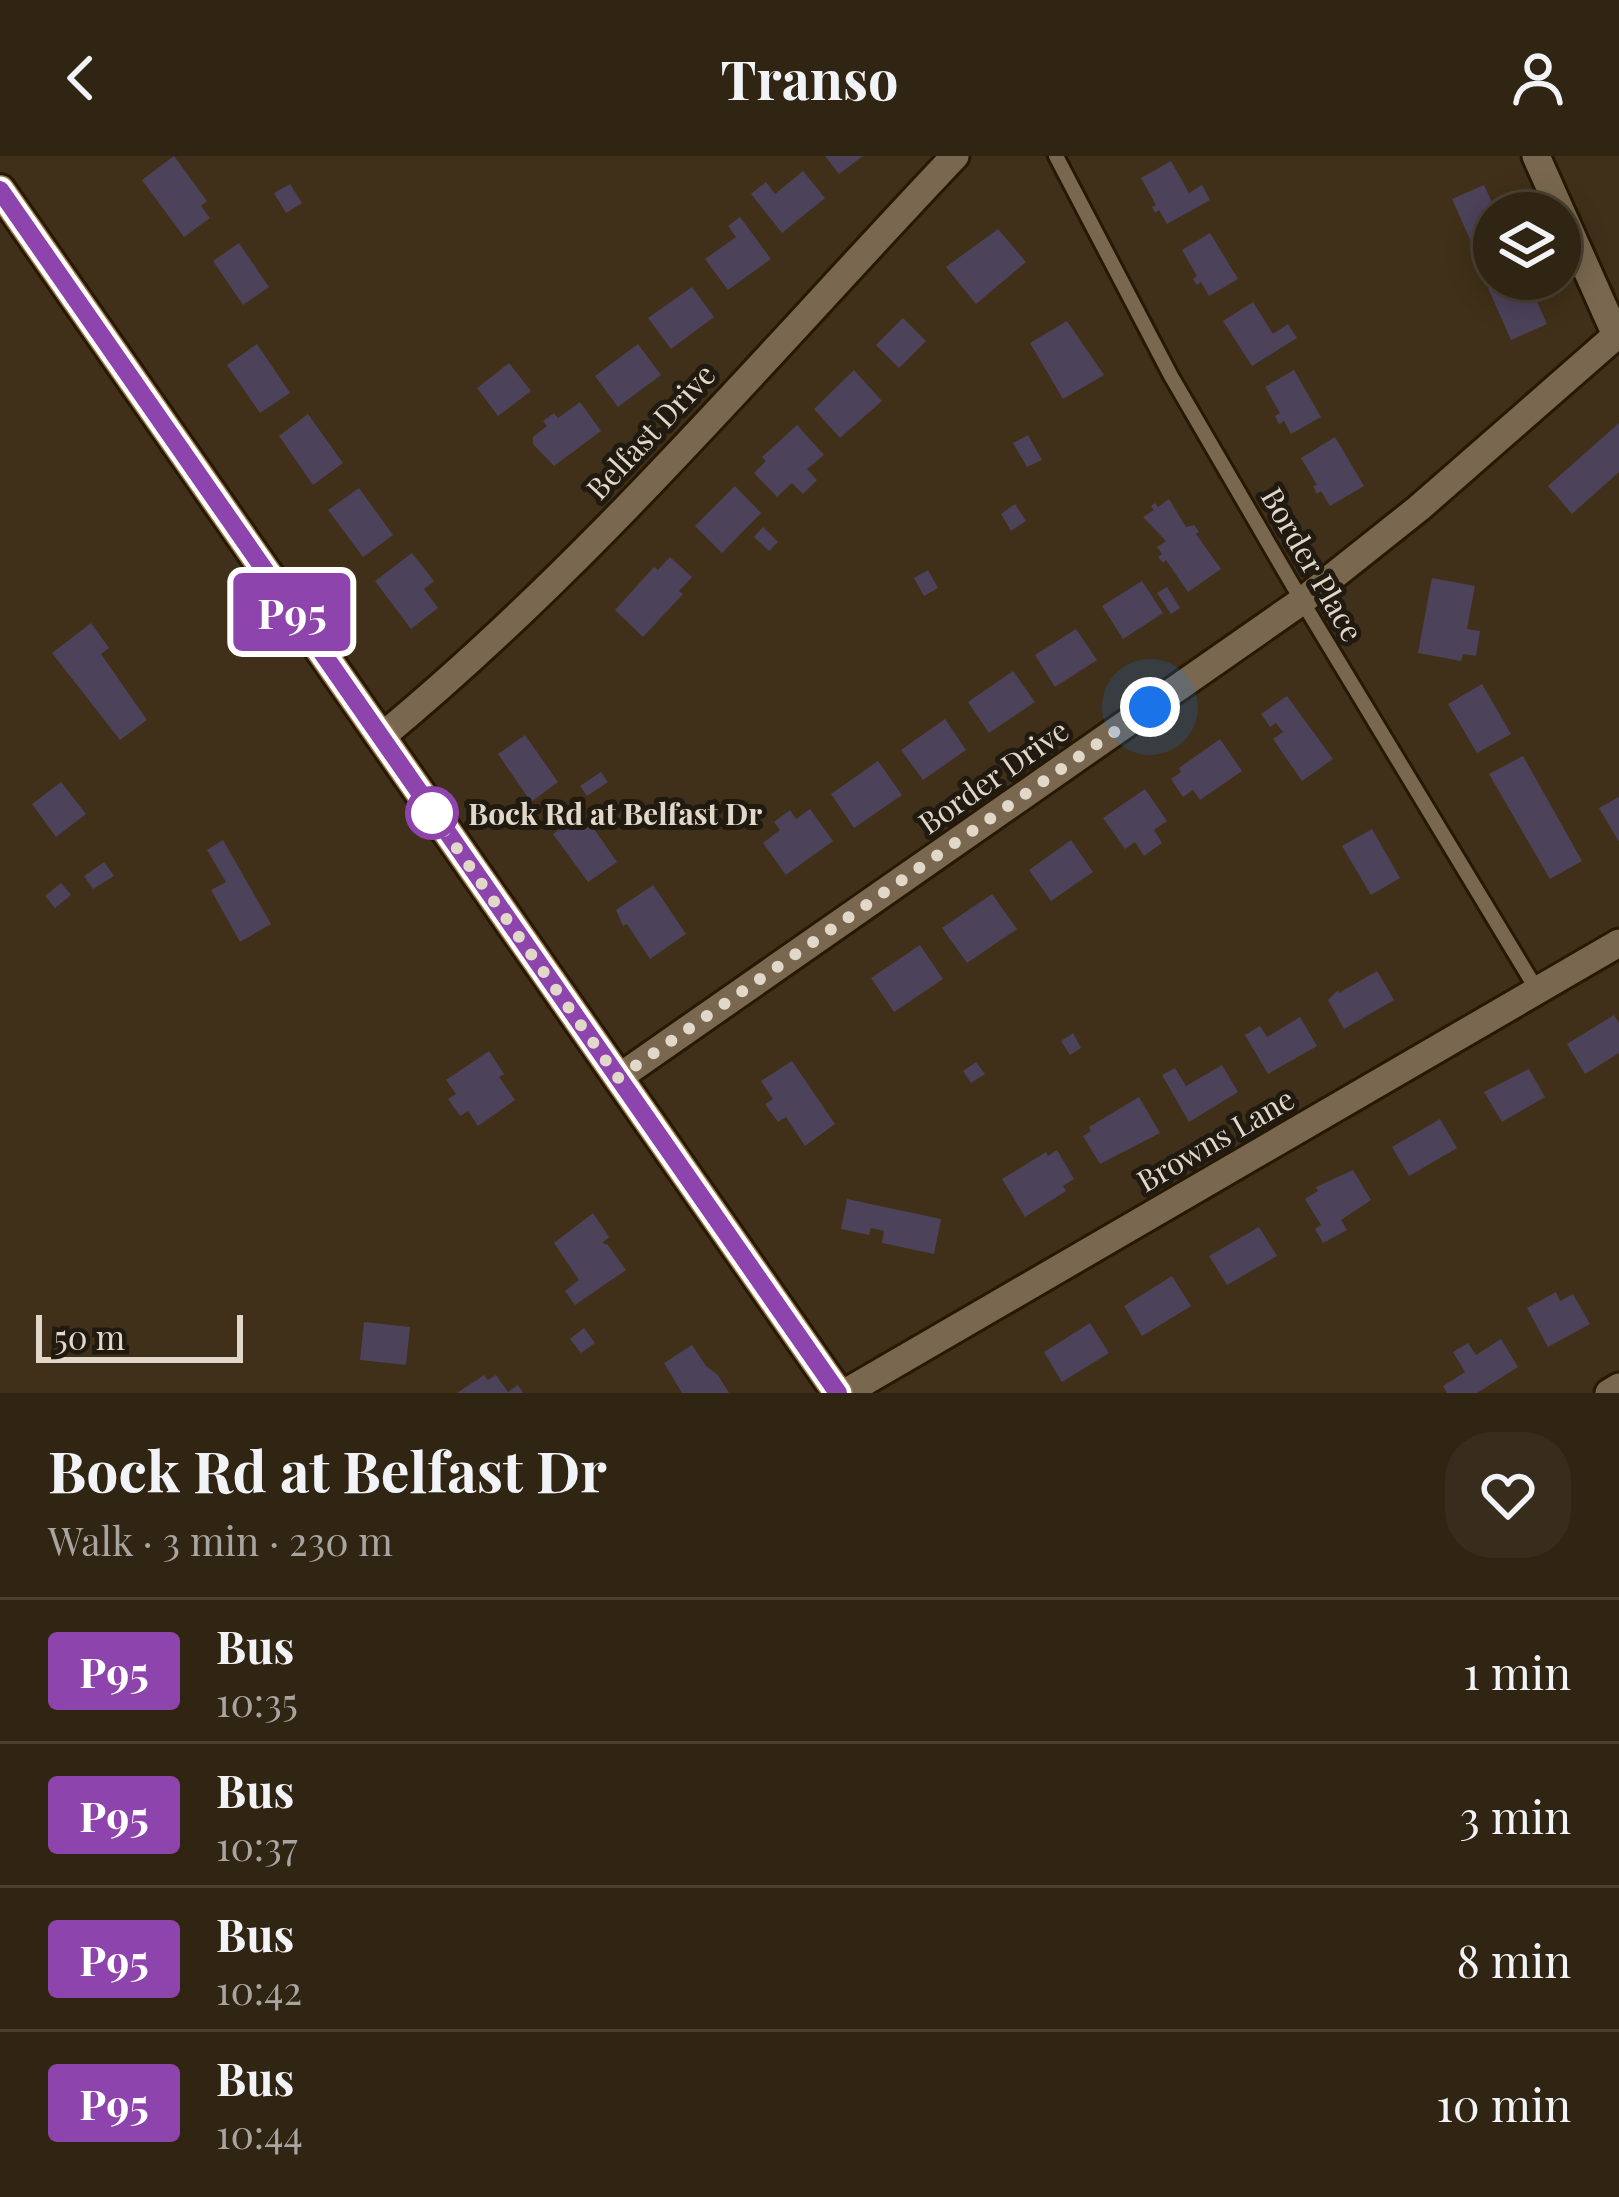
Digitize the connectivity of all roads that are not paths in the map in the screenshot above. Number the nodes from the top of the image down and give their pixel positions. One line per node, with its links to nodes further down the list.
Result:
1 (955, 156): 7 (street, Belfast Drive)
2 (1056, 156): 6 (lane, Border Place)
3 (1536, 156): 5 (street)
4 (0, 190): 7 (main road)
5 (1617, 334): 6 (street, Border Drive)
6 (1302, 601): 9 (lane, Border Place); 10 (street, Border Drive)
7 (380, 737): 10 (main road)
8 (1619, 943): 9 (street, Browns Lane)
9 (1537, 991): 12 (street, Browns Lane)
10 (618, 1078): 12 (main road)
11 (1619, 1387): 13 (street)
12 (842, 1393)
13 (1609, 1393)

